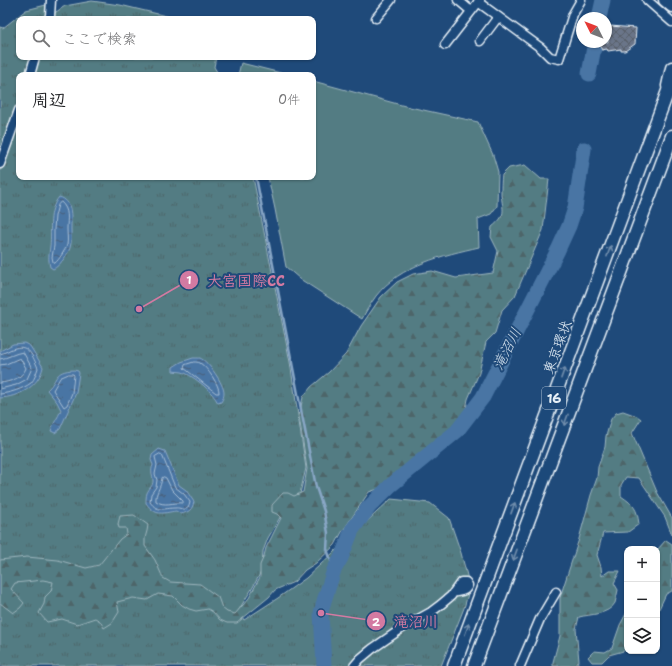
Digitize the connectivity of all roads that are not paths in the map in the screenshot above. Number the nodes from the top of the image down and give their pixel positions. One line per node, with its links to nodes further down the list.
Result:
1 (50, 0): 9 (street)
2 (391, 0): 12 (street)
3 (458, 0): 8 (street)
4 (580, 0): 11 (street)
5 (647, 0): 10 (street)
6 (665, 0): 10 (highway)
7 (479, 1): 8 (street); 11 (street)
8 (471, 11): 14 (street)
9 (50, 16)
10 (671, 16)
11 (498, 17): 13 (street)
12 (376, 18)
13 (480, 41)
14 (445, 45)
15 (34, 60): 17 (street)
16 (672, 68): 19 (highway)
17 (31, 72)
18 (672, 80): 19 (highway, 16)
19 (664, 101): 28 (highway, 東京環状 / 16, one-way to 19)
20 (16, 119): 23 (street)
21 (672, 136): 24 (highway, 16)
22 (672, 158): 24 (highway)
23 (0, 164)
24 (622, 270): 29 (highway, 16, one-way to 29)
25 (453, 592): 27 (street)
26 (556, 592): 30 (street)
27 (354, 666)
28 (454, 666)
29 (474, 666)
30 (520, 666)

